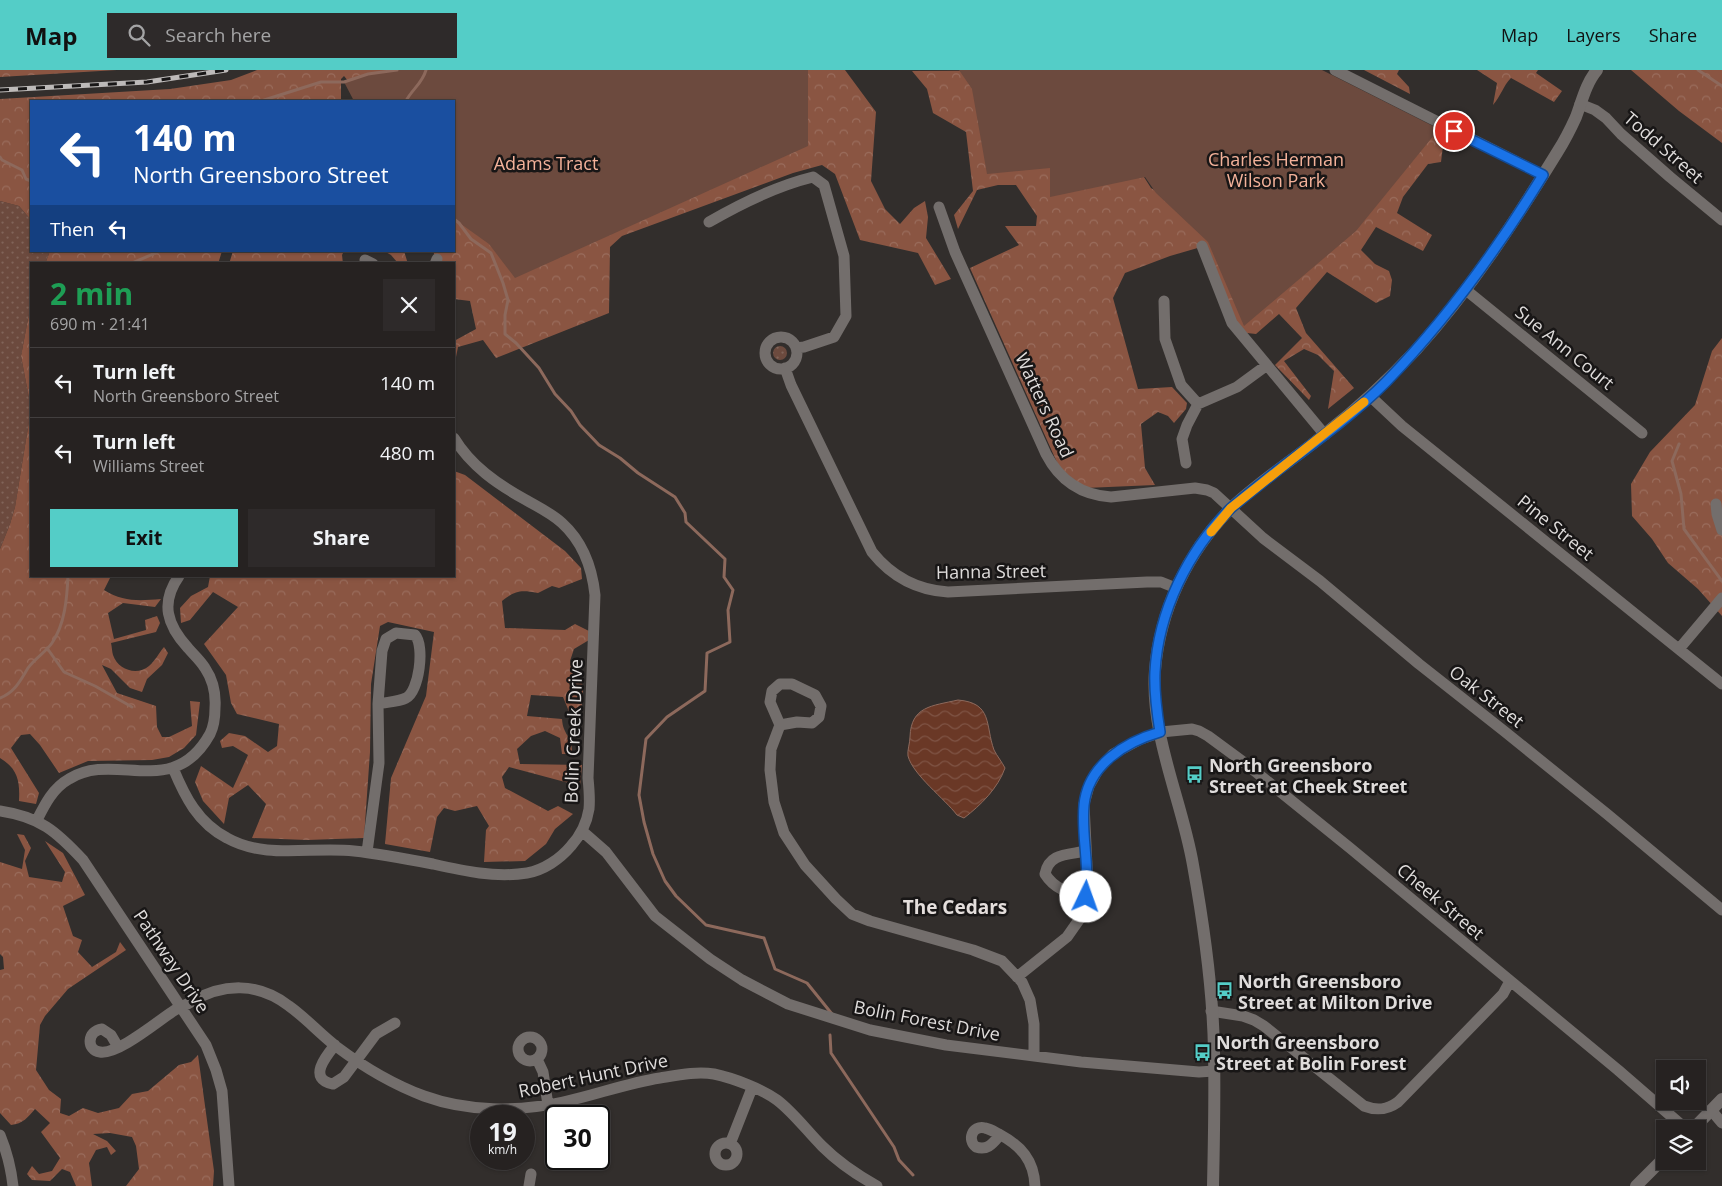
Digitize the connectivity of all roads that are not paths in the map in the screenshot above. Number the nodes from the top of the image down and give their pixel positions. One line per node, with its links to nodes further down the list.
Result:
1 (1334, 70): 4 (street)
2 (1593, 73): 3 (main road)
3 (1580, 104): 4 (main road); 6 (street, Todd Street)
4 (1543, 175): 9 (main road)
5 (939, 207): 21 (street, Watters Road)
6 (1722, 220)
7 (709, 222): 11 (street)
8 (1202, 246): 12 (street)
9 (1466, 290): 14 (main road); 16 (street, Sue Ann Court)
10 (1164, 302): 15 (street)
11 (796, 348): 13 (street); 13 (street)
12 (1267, 365): 15 (street); 17 (street)
13 (785, 368): 24 (street, Hanna Street)
14 (1370, 396): 17 (main road); 26 (street, Pine Street)
15 (1198, 404): 19 (street)
16 (1642, 433)
17 (1325, 434): 21 (main road)
18 (455, 444): 34 (street, Bolin Creek Drive)
19 (1186, 463)
20 (1716, 504): 22 (street)
21 (1231, 508): 24 (main road); 38 (street, Oak Street)
22 (1722, 530)
23 (178, 577): 31 (street)
24 (1176, 588): 30 (main road)
25 (1722, 598): 26 (street)
26 (1679, 649): 27 (street, Pine Street)
27 (1722, 684)
28 (378, 704): 28 (street); 36 (street)
29 (780, 725): 29 (street); 39 (street)
30 (1160, 732): 35 (street, Cheek Street); 40 (street, Cheek Street); 42 (main road)
31 (173, 768): 33 (street); 36 (street, Bolin Creek Drive)
32 (0, 810): 33 (street, Pathway Drive)
33 (37, 820): 41 (street, Pathway Drive)
34 (582, 830): 36 (street, Bolin Creek Drive); 46 (street, Bolin Forest Drive)
35 (1086, 851): 37 (street, Cheek Street); 37 (street)
36 (367, 852)
37 (1086, 897): 39 (street, Cheek Street)
38 (1722, 910)
39 (1017, 977): 46 (street)
40 (1510, 981): 42 (street); 55 (street, Cheek Street)
41 (182, 1007): 44 (street, Robert Hunt Drive); 45 (street, Robert Hunt Drive); 64 (street, Pathway Drive)
42 (1212, 1011): 49 (main road)
43 (395, 1023): 48 (street)
44 (335, 1045): 48 (street, Robert Hunt Drive); 48 (street)
45 (118, 1047)
46 (1034, 1056): 49 (street, Bolin Forest Drive)
47 (537, 1059): 53 (street)
48 (356, 1060): 52 (street, Robert Hunt Drive)
49 (1214, 1071): 68 (main road)
50 (752, 1088): 53 (street, Robert Hunt Drive); 60 (street); 66 (street, Robert Hunt Drive)
51 (1722, 1099): 54 (main road)
52 (545, 1105)
53 (548, 1105)
54 (1711, 1110): 56 (main road); 57 (street)
55 (1676, 1120)
56 (1702, 1120)
57 (1722, 1123)
58 (0, 1134): 63 (street)
59 (1000, 1135): 67 (street)
60 (730, 1144)
61 (1656, 1166): 69 (main road)
62 (531, 1174): 65 (street)
63 (13, 1186)
64 (229, 1186)
65 (529, 1186)
66 (877, 1186)
67 (1035, 1186)
68 (1213, 1186)
69 (1636, 1186)

